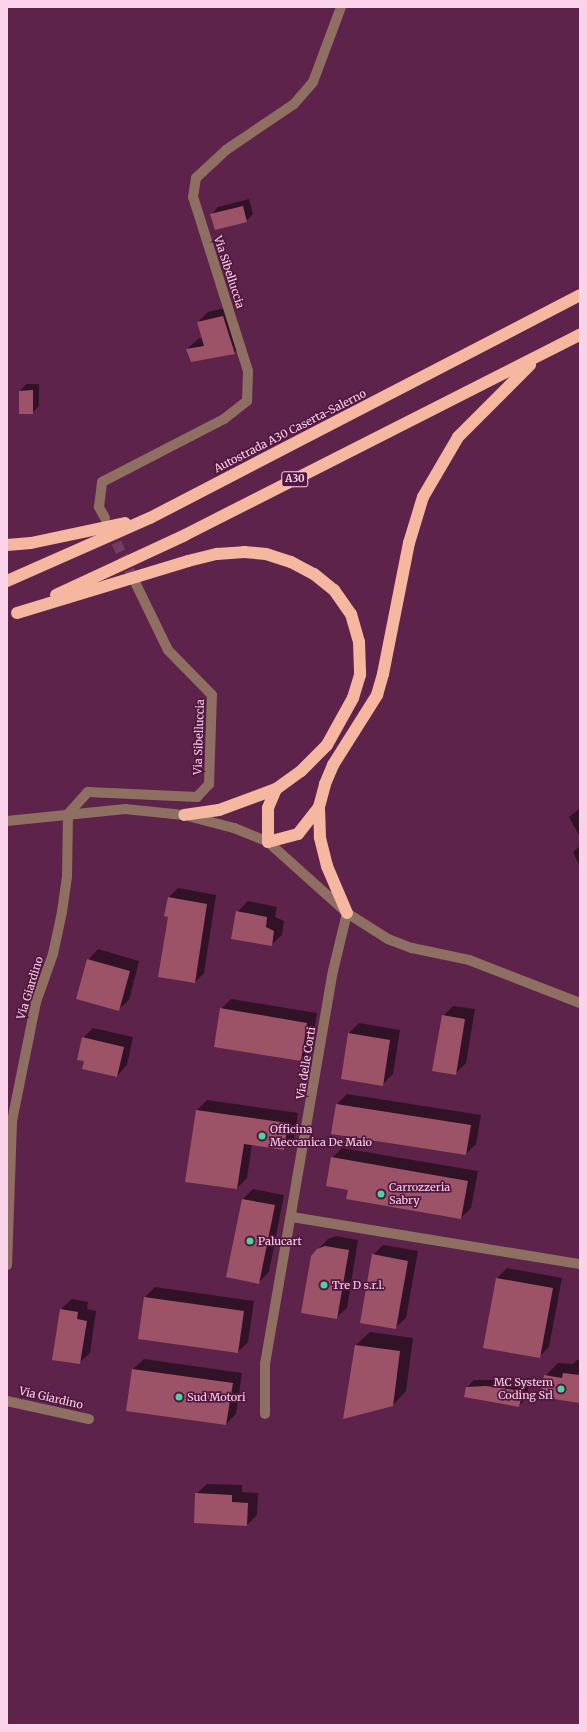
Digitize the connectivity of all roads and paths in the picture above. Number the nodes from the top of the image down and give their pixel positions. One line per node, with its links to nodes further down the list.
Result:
1 (341, 7): 5 (street, Via Sibelluccia)
2 (580, 295): 6 (highway, Autostrada A30 Caserta-Salerno)
3 (580, 335): 4 (highway, A30)
4 (538, 357): 10 (highway, A30); 12 (highway)
5 (105, 518)
6 (150, 518): 7 (highway); 8 (highway, Autostrada A30 Caserta-Salerno)
7 (7, 545)
8 (7, 581)
9 (136, 584): 13 (street, Via Sibelluccia)
10 (12, 615): 11 (highway)
11 (276, 789): 14 (highway); 16 (highway)
12 (319, 807): 16 (highway); 17 (highway)
13 (68, 814): 14 (street); 15 (street); 21 (street, Via Giardino)
14 (184, 815): 16 (street)
15 (7, 821)
16 (268, 842): 17 (street)
17 (347, 913): 18 (street); 19 (street, Via delle Corti)
18 (580, 1003)
19 (292, 1218): 20 (street); 23 (street, Via delle Corti)
20 (580, 1264)
21 (7, 1265)
22 (7, 1401): 24 (street, Via Giardino)
23 (265, 1414)
24 (89, 1419)

